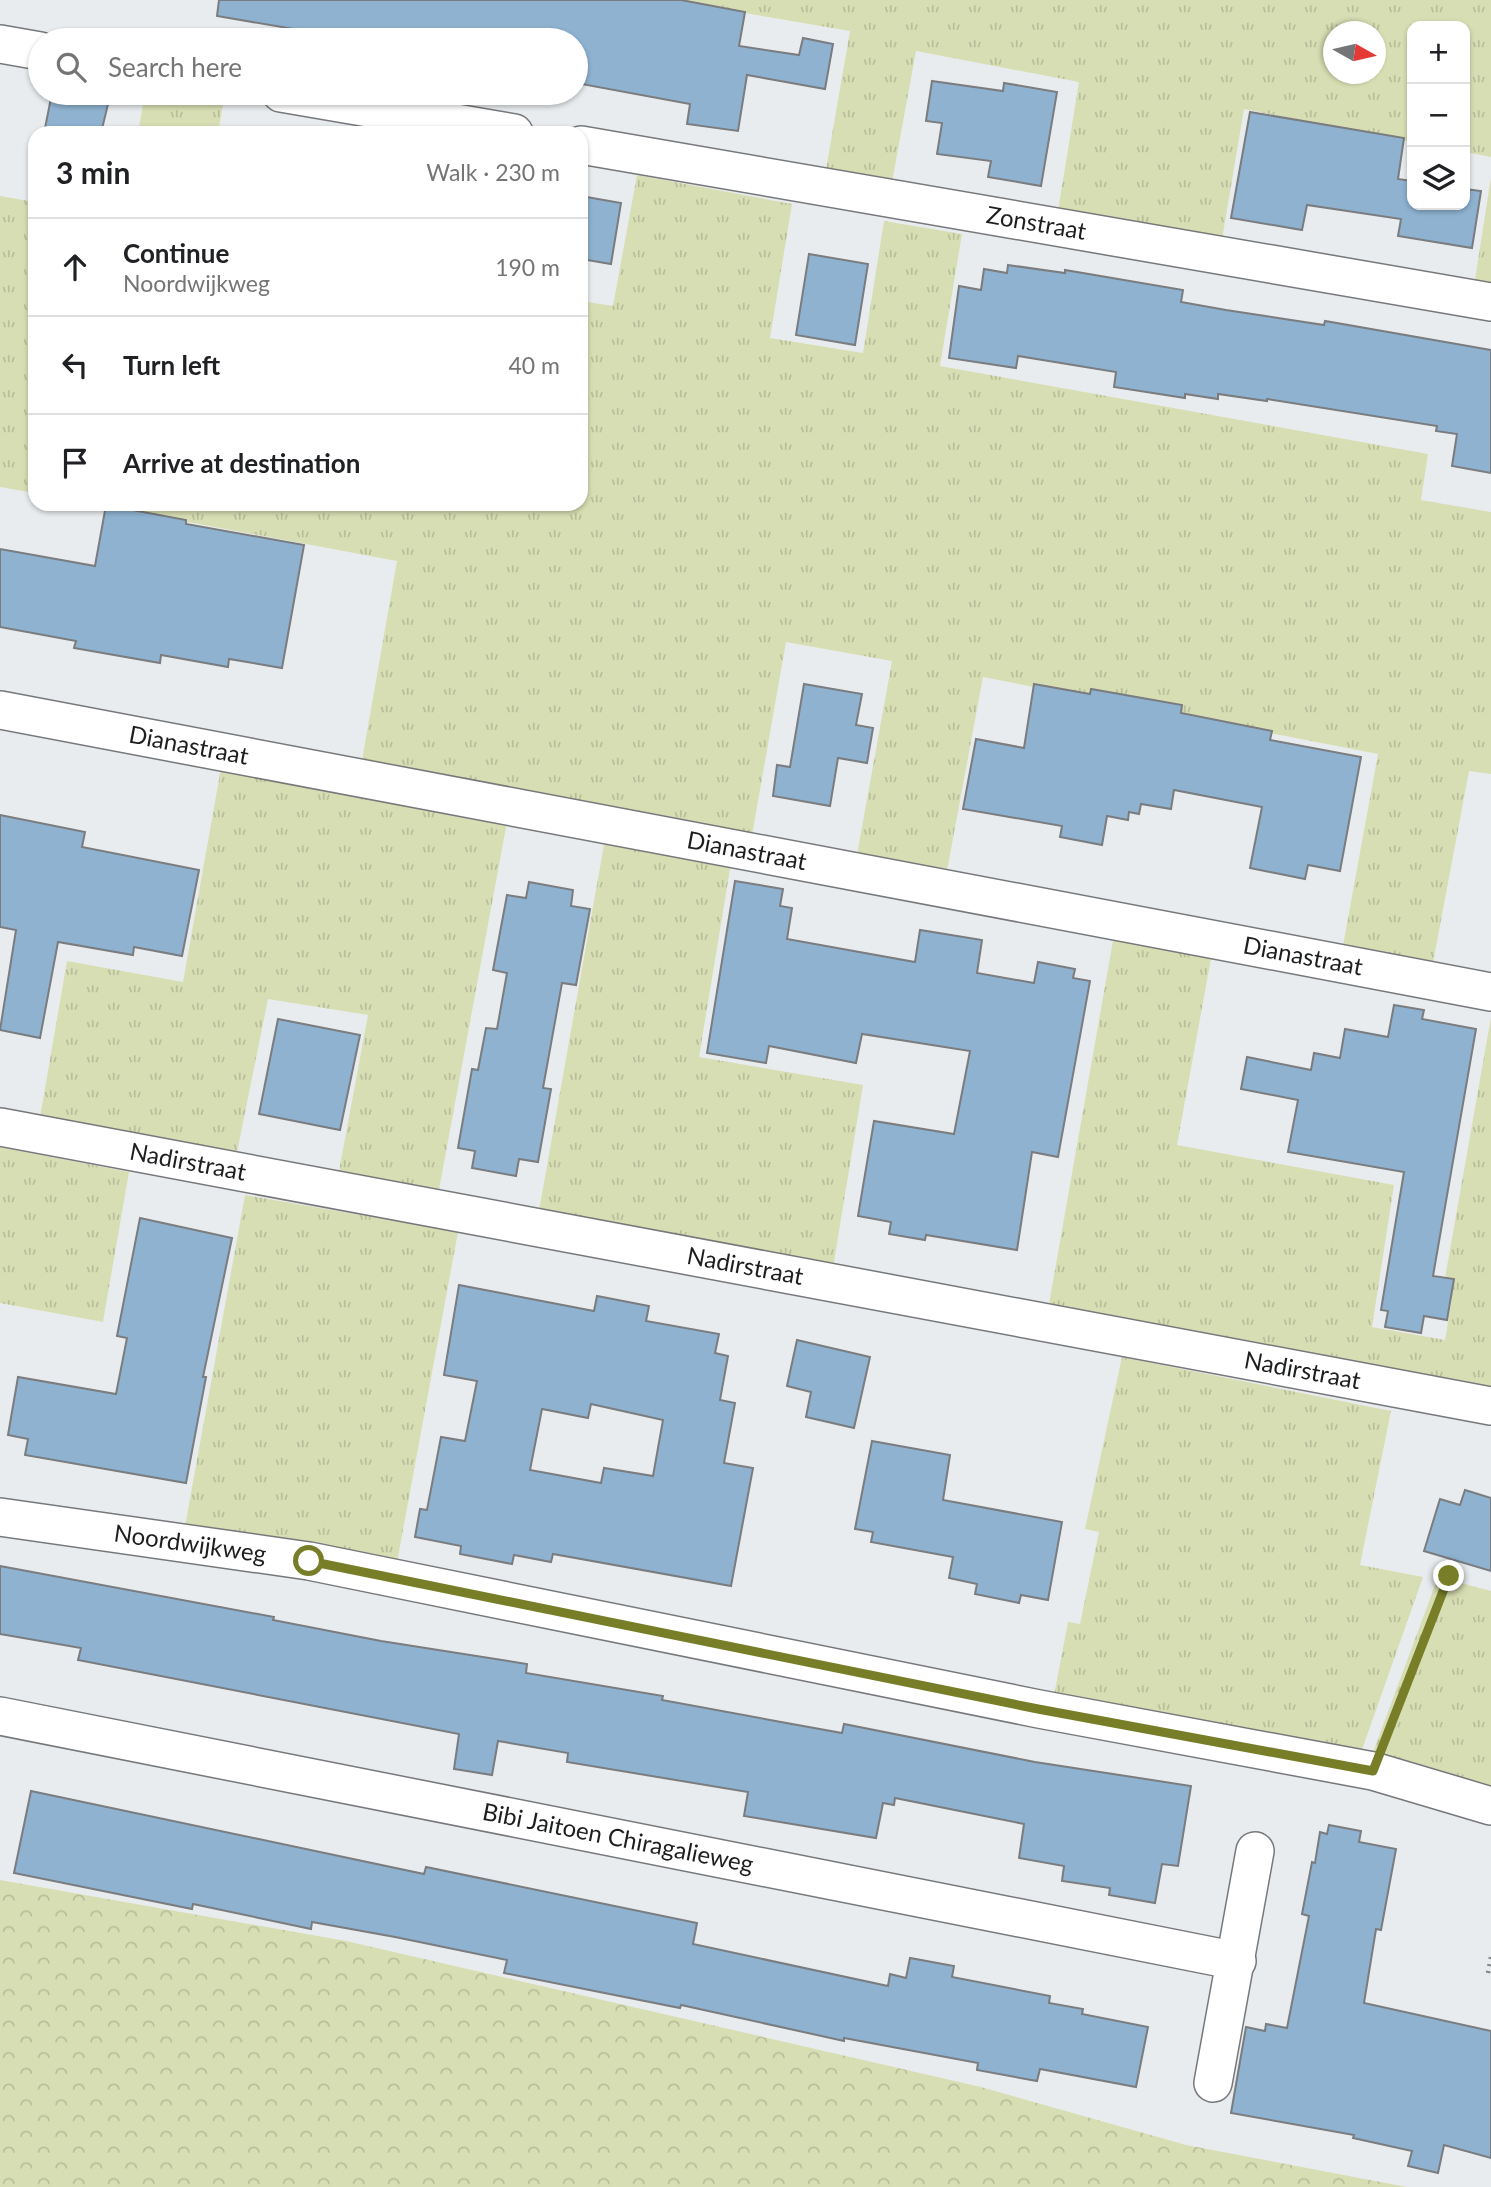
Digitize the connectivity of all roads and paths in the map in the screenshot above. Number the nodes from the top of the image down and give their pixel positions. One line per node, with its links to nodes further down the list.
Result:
1 (0, 44): 2 (street)
2 (28, 49)
3 (351, 105): 4 (street)
4 (473, 126)
5 (588, 146): 6 (street, Zonstraat)
6 (1491, 302)
7 (0, 710): 8 (street, Dianastraat)
8 (1491, 992)
9 (0, 1127): 10 (street, Nadirstraat)
10 (1491, 1406)
11 (0, 1517): 14 (street, Noordwijkweg)
12 (1449, 1576): 14 (path)
13 (0, 1716): 18 (street, Bibi Jaitoen Chiragalieweg)
14 (1373, 1771): 15 (street, Noordwijkweg)
15 (1491, 1806)
16 (1255, 1851): 18 (street)
17 (1491, 1957): 19 (path)
18 (1237, 1961): 20 (street)
19 (1488, 1973)
20 (1213, 2083)

